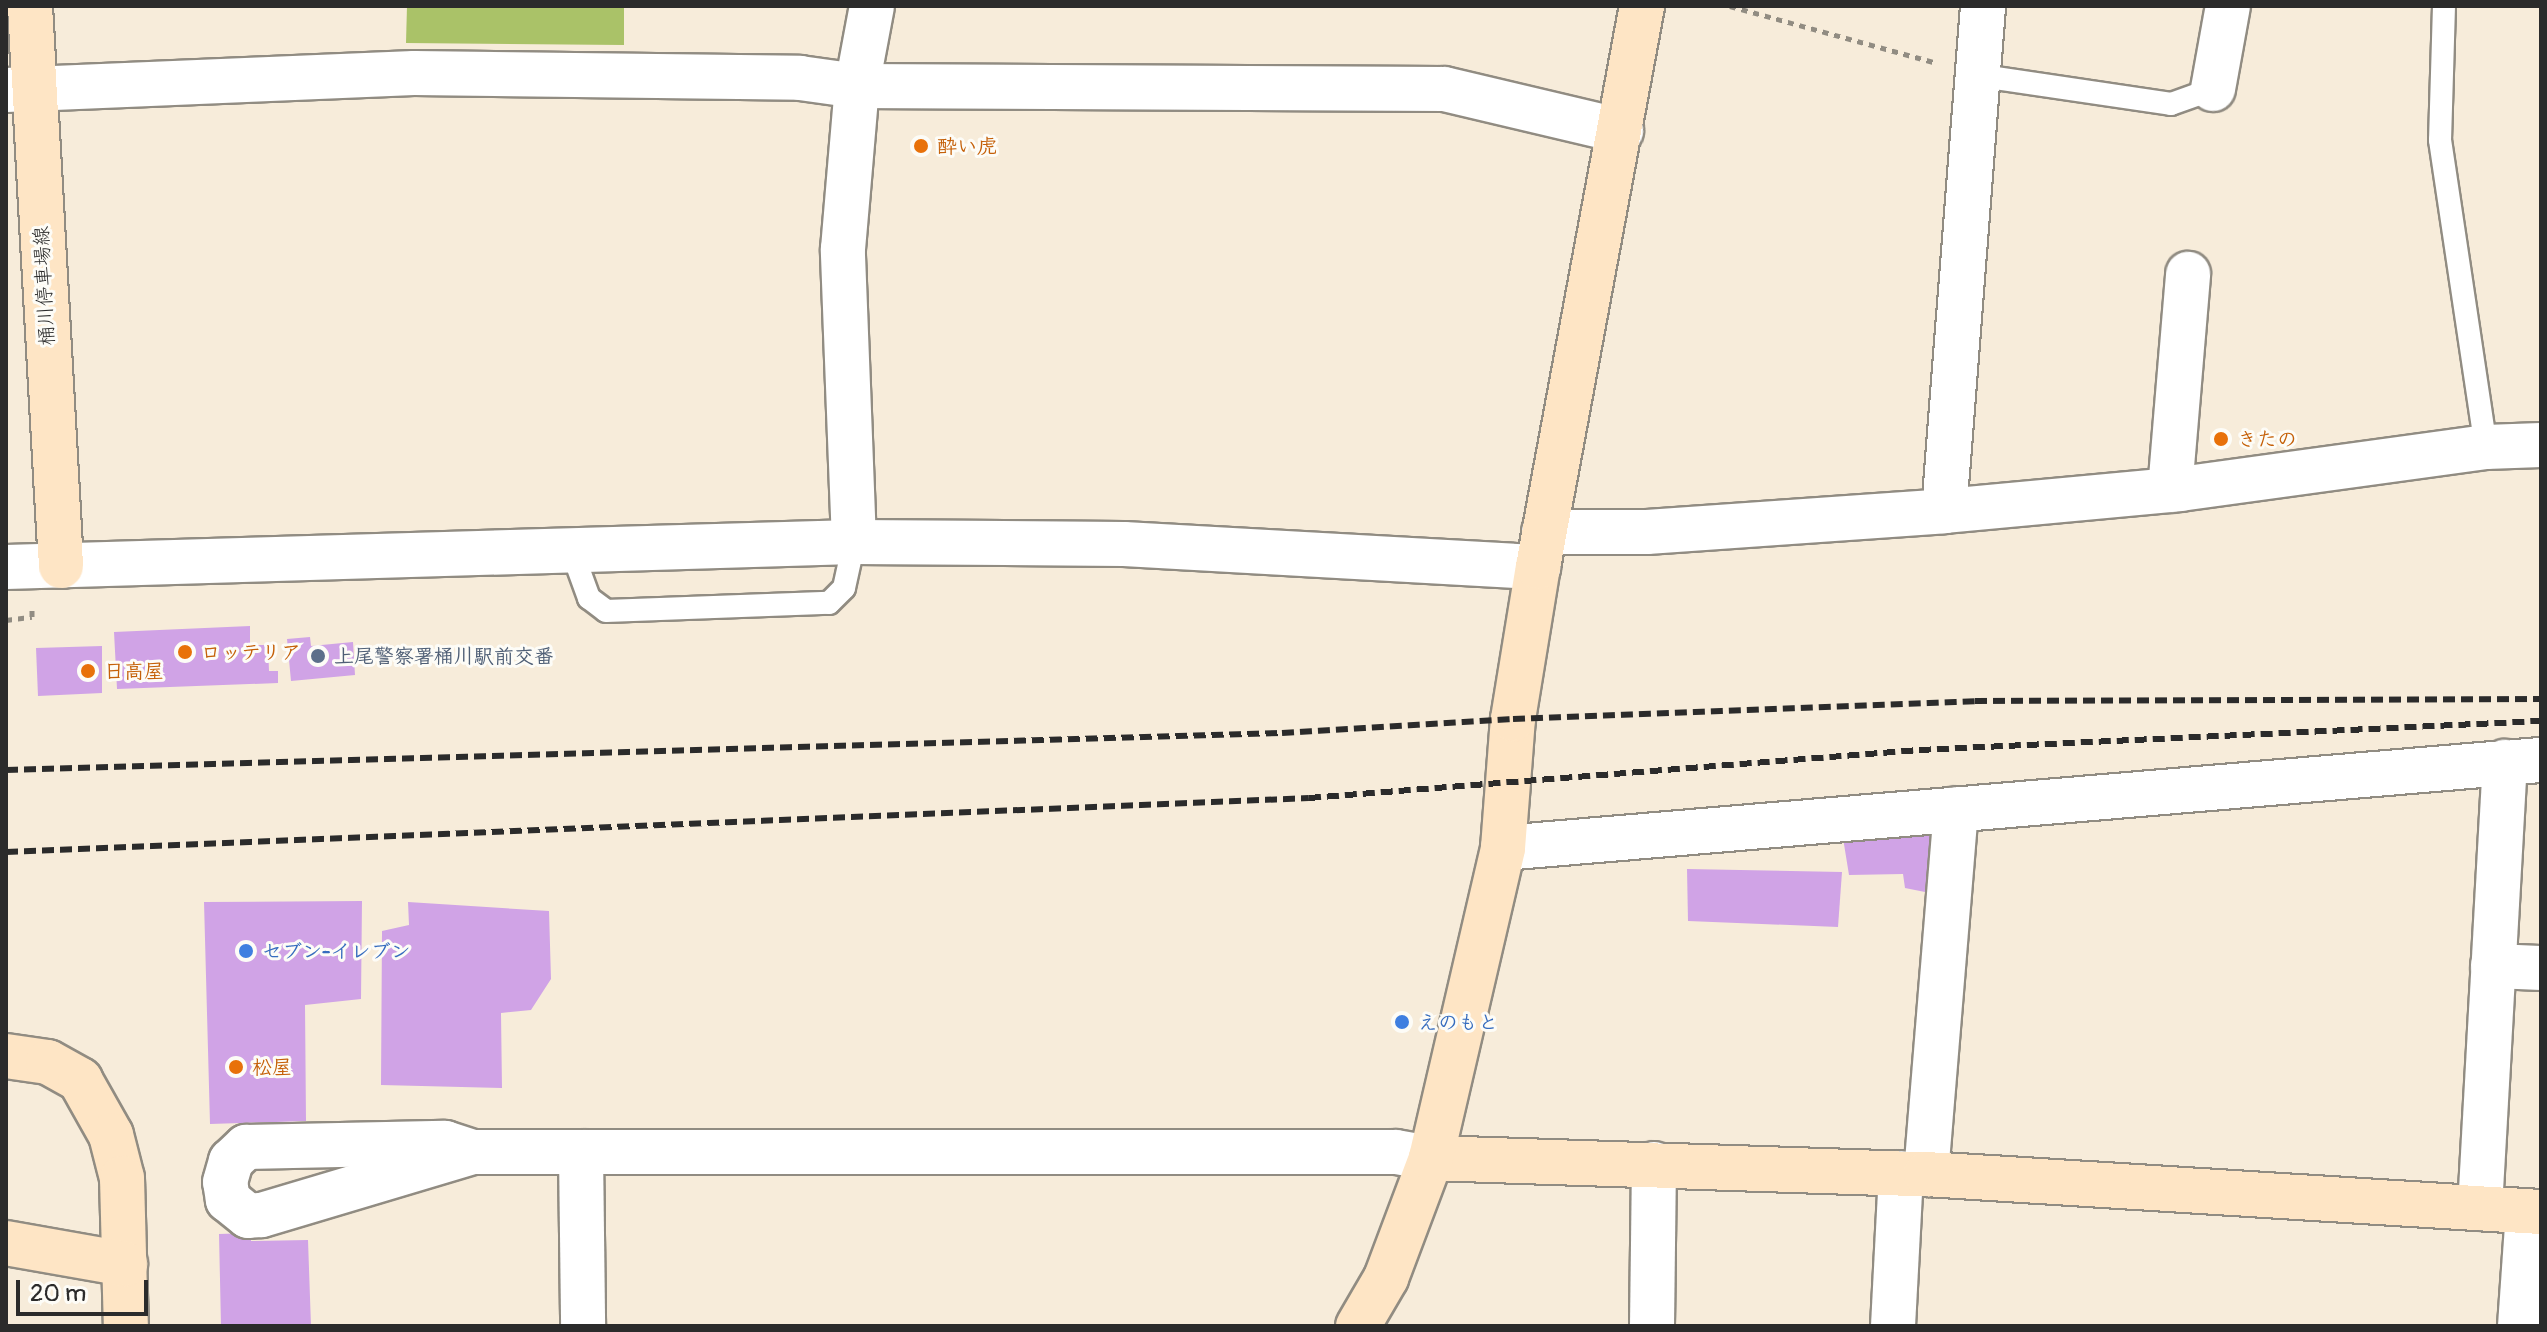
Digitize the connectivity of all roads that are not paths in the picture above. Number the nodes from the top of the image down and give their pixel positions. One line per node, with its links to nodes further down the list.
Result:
1 (30, 6): 9 (street, 桶川停車場線)
2 (872, 6): 8 (street)
3 (1642, 6): 11 (street)
4 (1983, 6): 7 (street)
5 (2228, 6): 10 (street)
6 (2444, 6): 14 (lane)
7 (1982, 76): 10 (lane); 16 (street)
8 (857, 86): 9 (street); 11 (street); 17 (street)
9 (19, 88): 20 (street, 桶川停車場線)
10 (2213, 89)
11 (1621, 131): 18 (street)
12 (2188, 274): 15 (street)
13 (2541, 445): 14 (street)
14 (2486, 447): 15 (street)
15 (2170, 490): 16 (street)
16 (1944, 511): 18 (street)
17 (854, 542): 18 (street); 19 (street); 19 (lane)
18 (1541, 550): 24 (street)
19 (573, 554): 20 (street)
20 (61, 566): 21 (street)
21 (6, 567)
22 (2523, 761): 23 (street); 25 (street)
23 (1956, 809): 24 (street); 32 (street)
24 (1503, 848): 30 (street)
25 (2493, 966): 26 (street); 33 (street)
26 (2541, 968)
27 (6, 1056): 36 (street)
28 (473, 1152): 29 (street)
29 (581, 1152): 30 (street); 38 (street)
30 (1431, 1158): 31 (street); 39 (street)
31 (1654, 1164): 32 (street); 40 (street)
32 (1914, 1174): 33 (street); 41 (street)
33 (2480, 1208): 34 (street)
34 (2534, 1212): 42 (street)
35 (6, 1243): 36 (street)
36 (125, 1264): 37 (street)
37 (126, 1326)
38 (583, 1326)
39 (1358, 1326)
40 (1652, 1326)
41 (1893, 1326)
42 (2520, 1326)

